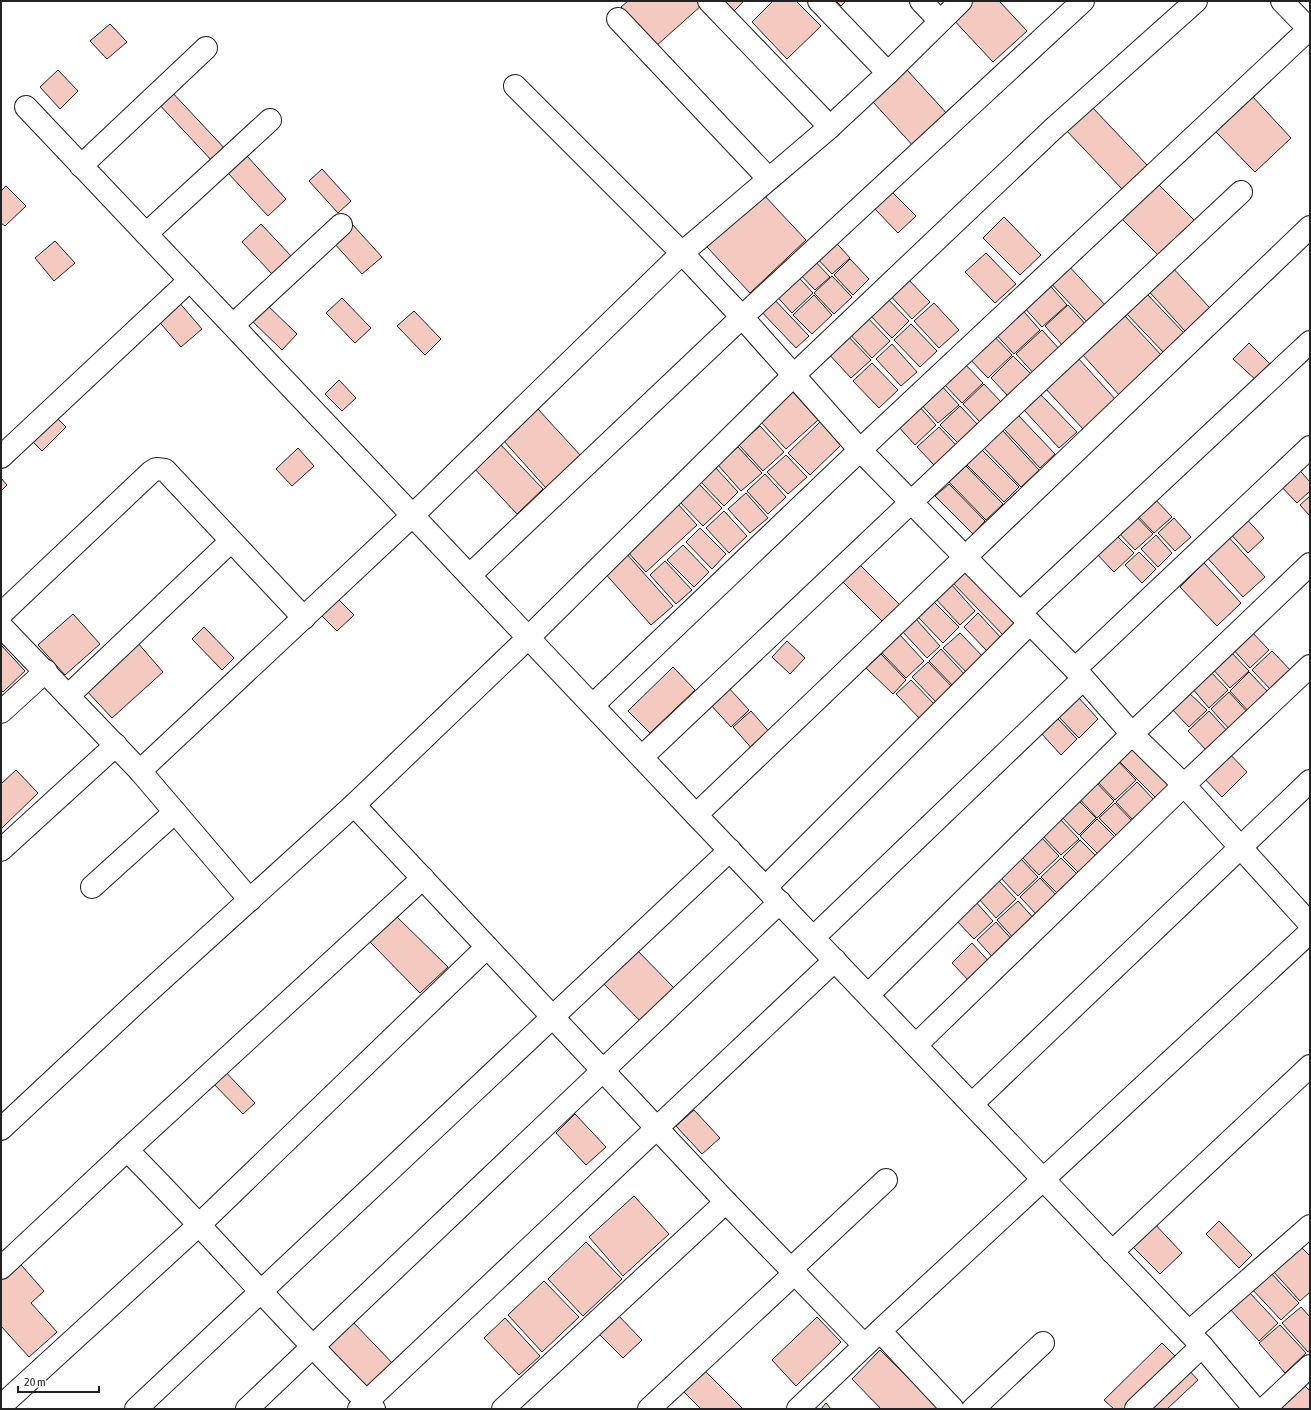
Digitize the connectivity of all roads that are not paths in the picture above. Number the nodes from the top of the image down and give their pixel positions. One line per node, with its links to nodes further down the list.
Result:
1 (709, 1): 16 (street)
2 (819, 1): 12 (street)
3 (921, 1): 9 (street)
4 (961, 1): 9 (street)
5 (1084, 1): 25 (street)
6 (1196, 1): 28 (street)
7 (1282, 1): 10 (street)
8 (618, 19): 18 (street)
9 (940, 21): 12 (street)
10 (1310, 30): 30 (street)
11 (206, 48): 17 (street)
12 (888, 73): 16 (street)
13 (515, 86): 23 (street)
14 (26, 107): 17 (street)
15 (270, 120): 22 (street)
16 (830, 127): 18 (street)
17 (81, 166): 22 (street)
18 (768, 178): 23 (street)
19 (1241, 192): 32 (street)
20 (342, 225): 26 (street)
21 (1310, 227): 35 (street)
22 (146, 234): 24 (street)
23 (682, 253): 25 (street); 33 (street)
24 (190, 280): 26 (street); 31 (street)
25 (742, 317): 28 (street); 37 (street)
26 (233, 325): 33 (street)
27 (1310, 342): 40 (street)
28 (794, 375): 30 (street); 42 (street)
29 (1310, 447): 45 (street)
30 (860, 450): 32 (street); 47 (street)
31 (1, 457)
32 (910, 502): 35 (street); 51 (street)
33 (413, 515): 37 (street); 39 (street)
34 (231, 540): 38 (street); 39 (street); 46 (street)
35 (966, 557): 40 (street); 57 (street)
36 (1310, 564): 49 (street)
37 (470, 575): 42 (street)
38 (1, 614)
39 (304, 618): 52 (street)
40 (1025, 618): 45 (street); 63 (street)
41 (1, 626): 44 (street)
42 (529, 637): 47 (street); 55 (street)
43 (1310, 666): 54 (street)
44 (46, 671): 46 (street); 48 (street)
45 (1079, 674): 49 (street); 67 (street)
46 (68, 696): 50 (street)
47 (593, 705): 51 (street)
48 (1, 712)
49 (1132, 734): 54 (street); 70 (street)
50 (116, 745): 52 (street); 59 (street)
51 (642, 757): 57 (street)
52 (140, 771): 56 (street)
53 (1310, 781): 58 (street)
54 (1184, 785): 58 (street); 72 (street)
55 (354, 805): 61 (street); 64 (street)
56 (176, 812): 62 (street); 64 (street)
57 (696, 815): 60 (street)
58 (1240, 848): 65 (street); 75 (street)
59 (1, 850)
60 (730, 850): 63 (street); 71 (street)
61 (423, 878): 68 (street); 78 (street)
62 (92, 887)
63 (773, 895): 67 (street); 74 (street)
64 (250, 900): 76 (street)
65 (1310, 924)
66 (1310, 932): 79 (street)
67 (814, 937): 69 (street)
68 (487, 947): 71 (street); 82 (street)
69 (835, 960): 70 (street); 77 (street)
70 (868, 995): 72 (street)
71 (553, 1016): 74 (street); 87 (street)
72 (916, 1045): 75 (street)
73 (1310, 1066): 84 (street)
74 (604, 1070): 77 (street); 91 (street)
75 (972, 1104): 79 (street)
76 (5, 1117)
77 (658, 1127): 81 (street); 94 (street)
78 (127, 1150): 82 (street); 85 (street)
79 (1043, 1179): 84 (street); 88 (street)
80 (886, 1180): 86 (street)
81 (726, 1202): 86 (street); 97 (street)
82 (200, 1224): 87 (street); 93 (street)
83 (1310, 1226): 89 (street)
84 (1112, 1252): 89 (street)
85 (1, 1268)
86 (793, 1271): 88 (street); 98 (street)
87 (262, 1292): 91 (street); 95 (street)
88 (872, 1338): 99 (street); 100 (street)
89 (1196, 1339): 102 (street); 103 (street)
90 (1043, 1343): 101 (street)
91 (313, 1347): 94 (street); 96 (street)
92 (1310, 1366): 104 (street)
93 (1, 1406)
94 (367, 1407)
95 (136, 1409)
96 (247, 1409)
97 (503, 1409)
98 (649, 1409)
99 (798, 1409)
100 (952, 1409)
101 (973, 1409)
102 (1136, 1409)
103 (1255, 1409)
104 (1264, 1409)

